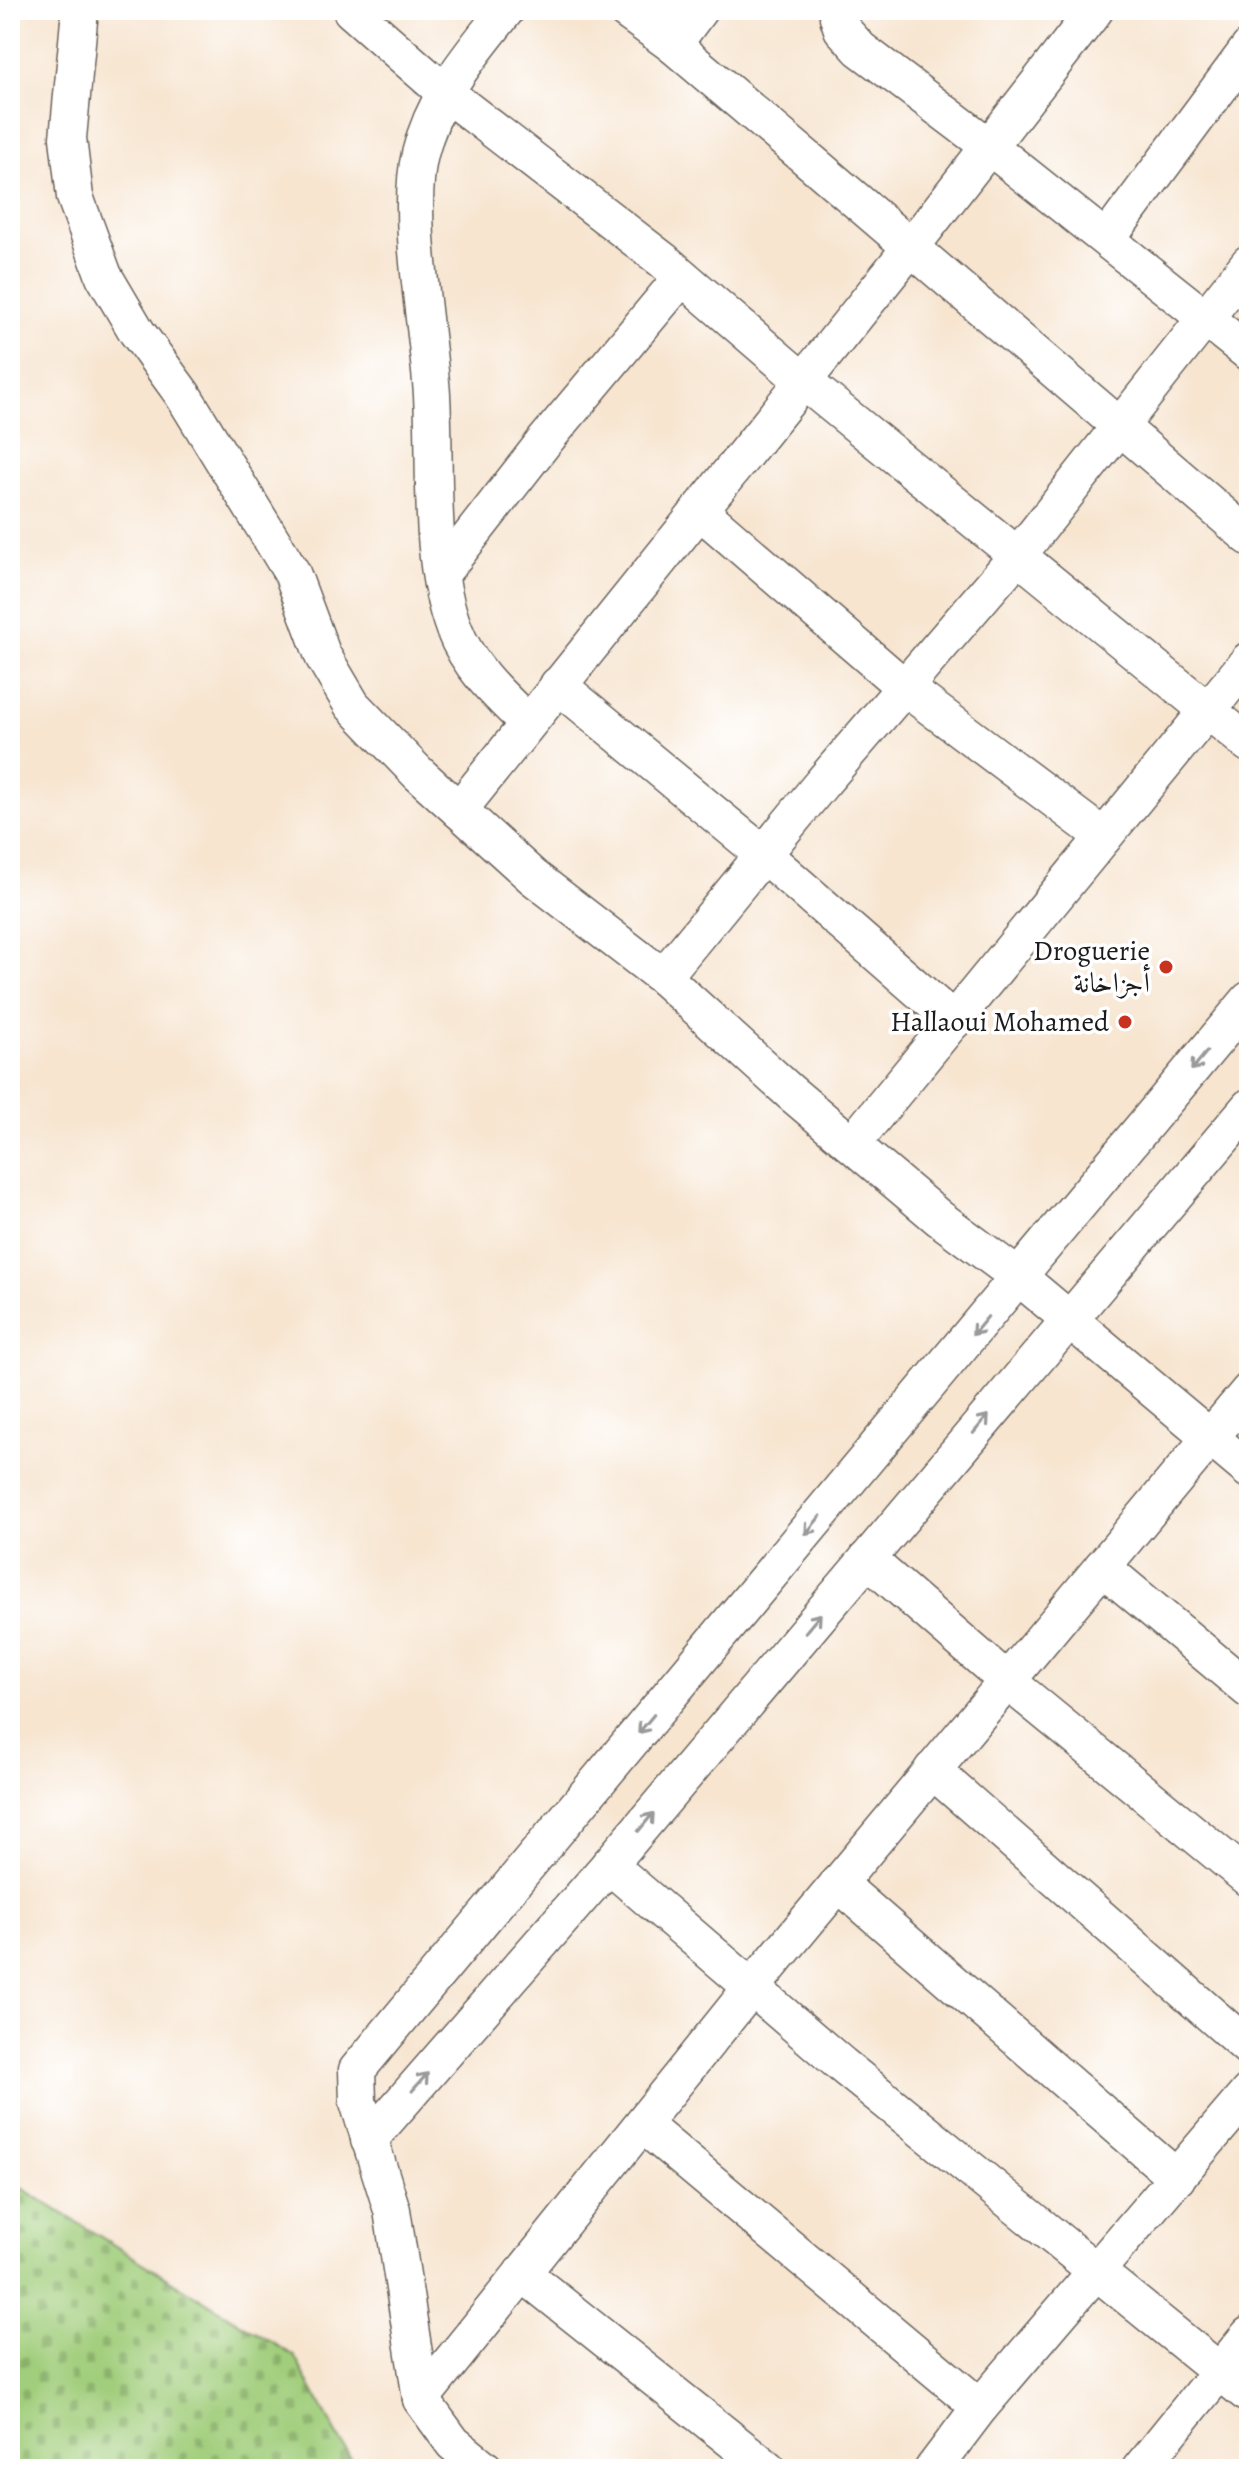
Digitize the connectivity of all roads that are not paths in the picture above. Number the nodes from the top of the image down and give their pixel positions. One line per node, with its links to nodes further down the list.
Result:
1 (80, 10): 30 (street)
2 (351, 10): 10 (street)
3 (506, 10): 10 (street)
4 (625, 10): 8 (street)
5 (699, 10): 8 (street)
6 (840, 10): 11 (street)
7 (1095, 10): 11 (street)
8 (673, 45): 13 (street)
9 (1249, 48): 12 (street)
10 (443, 91): 15 (street); 23 (street)
11 (990, 147): 12 (street); 13 (street)
12 (1107, 239): 16 (street)
13 (911, 247): 18 (street); 19 (street)
14 (1249, 263): 16 (street)
15 (682, 277): 18 (street); 23 (street)
16 (1206, 317): 17 (street); 19 (street)
17 (1249, 353)
18 (802, 380): 20 (street); 22 (street)
19 (1118, 427): 21 (street); 22 (street)
20 (699, 510): 25 (street); 26 (street)
21 (1249, 537)
22 (1019, 554): 26 (street); 27 (street)
23 (441, 574): 28 (street)
24 (1249, 660): 27 (street)
25 (558, 685): 28 (street); 32 (street)
26 (904, 687): 31 (street); 32 (street)
27 (1210, 709): 29 (street); 31 (street)
28 (528, 723): 30 (street)
29 (1249, 744)
30 (459, 810): 33 (street)
31 (1104, 837): 35 (street)
32 (763, 854): 33 (street); 35 (street)
33 (663, 977): 37 (street)
34 (1249, 1000): 38 (street, one-way to 38)
35 (954, 1021): 37 (street)
36 (1249, 1107): 39 (street)
37 (852, 1144): 38 (street)
38 (1020, 1278): 39 (street); 55 (street, one-way to 55)
39 (1069, 1320): 41 (street); 43 (street, one-way to 39)
40 (1249, 1391): 41 (street)
41 (1210, 1438): 42 (street); 44 (street)
42 (1249, 1470)
43 (867, 1559): 45 (street); 48 (street, one-way to 43)
44 (1102, 1567): 45 (street); 46 (street)
45 (1006, 1680): 47 (street); 49 (street)
46 (1249, 1690)
47 (932, 1770): 50 (street); 52 (street)
48 (609, 1865): 51 (street); 55 (street, one-way to 48)
49 (1249, 1879)
50 (838, 1883): 51 (street); 56 (street)
51 (752, 1987): 54 (street); 58 (street)
52 (1249, 2048)
53 (1249, 2092): 56 (street)
54 (643, 2125): 57 (street); 63 (street)
55 (369, 2140): 62 (street)
56 (1177, 2178): 58 (street)
57 (522, 2273): 62 (street); 65 (street)
58 (1098, 2273): 60 (street); 63 (street)
59 (1249, 2335): 60 (street)
60 (1220, 2371): 61 (street); 67 (street)
61 (1249, 2395)
62 (421, 2399): 64 (street)
63 (980, 2407): 66 (street)
64 (485, 2469)
65 (768, 2469)
66 (933, 2469)
67 (1140, 2469)

